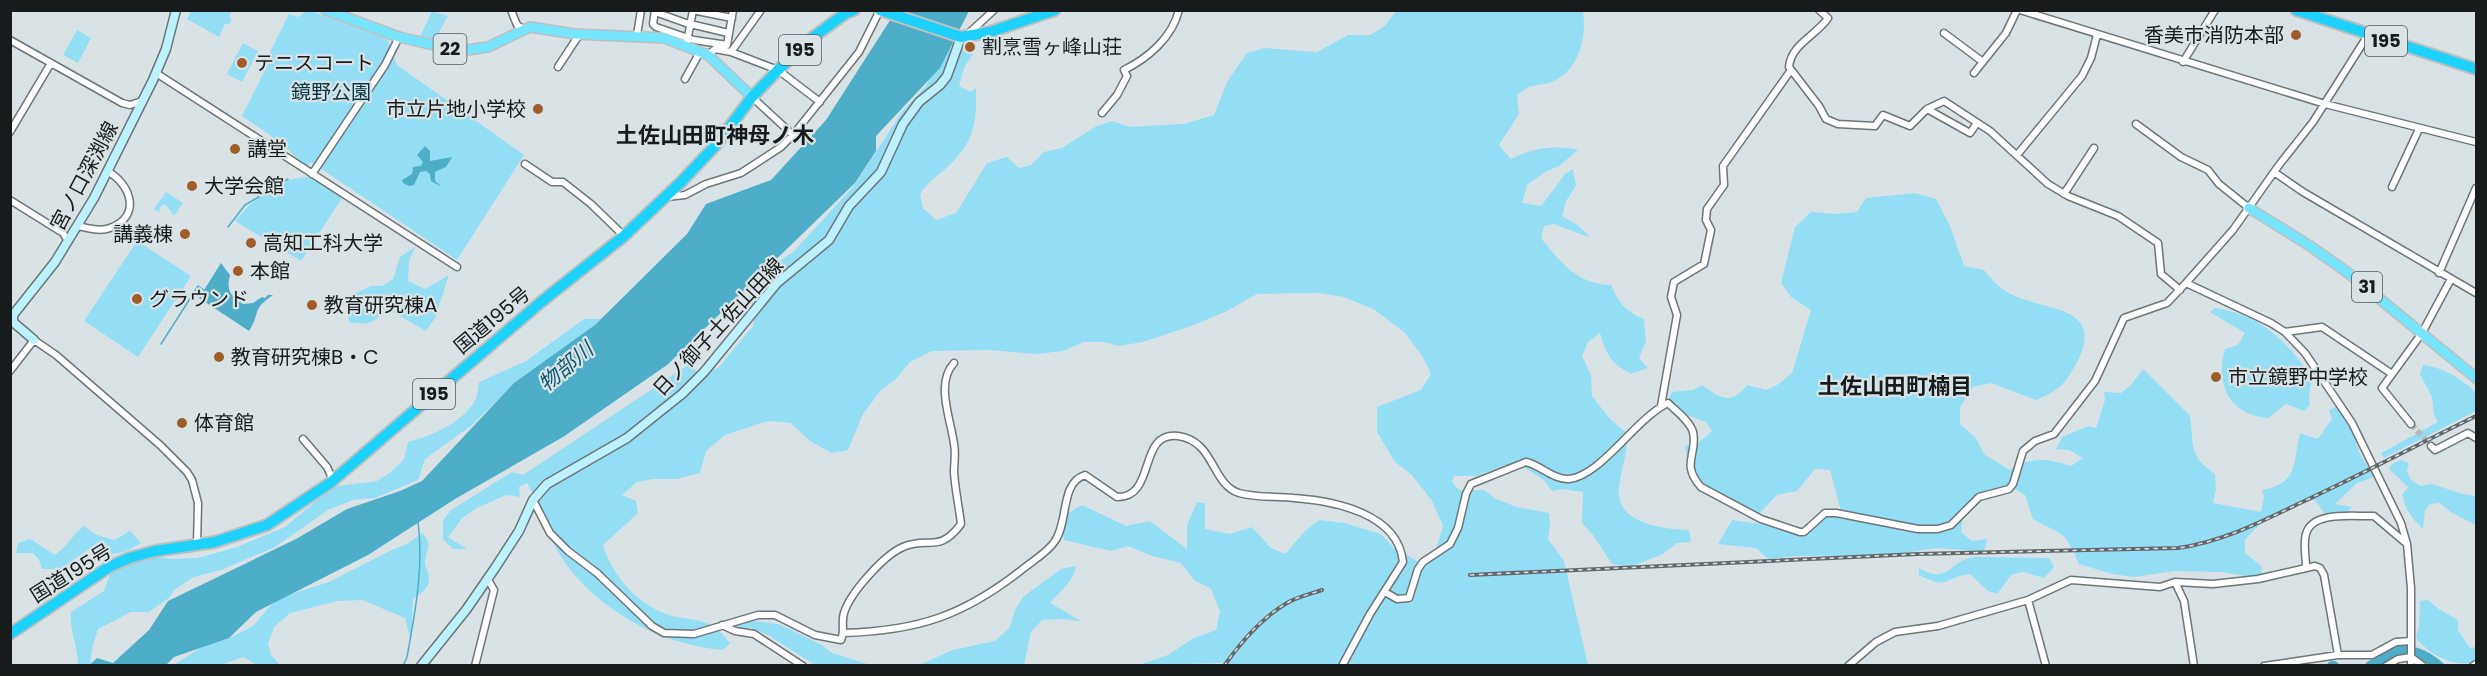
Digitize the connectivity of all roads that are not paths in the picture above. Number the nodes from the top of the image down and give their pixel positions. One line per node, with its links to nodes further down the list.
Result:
1 (176, 10): 41 (main road, 宮ノ口深渕線)
2 (326, 10): 29 (main road, 22)
3 (511, 10): 21 (street)
4 (641, 10): 25 (street)
5 (733, 10): 19 (street)
6 (749, 10): 18 (street)
7 (854, 10): 39 (highway, 国道195号 / 195)
8 (994, 10): 28 (street)
9 (1055, 10): 28 (highway)
10 (1179, 10): 49 (street)
11 (1819, 10): 40 (street)
12 (2019, 10): 26 (street); 34 (street)
13 (2215, 10): 35 (street)
14 (655, 11): 20 (street); 31 (street)
15 (693, 11): 19 (street); 20 (street)
16 (882, 11): 28 (highway); 46 (street)
17 (2302, 11): 27 (highway, 195)
18 (759, 13): 32 (street)
19 (732, 18): 22 (street)
20 (691, 24): 22 (street); 31 (street)
21 (523, 29): 24 (main road); 29 (main road, 22)
22 (728, 33): 31 (street)
23 (1944, 33): 34 (street)
24 (579, 35): 25 (main road); 37 (street)
25 (637, 35): 31 (main road)
26 (2097, 35): 35 (street); 57 (street)
27 (2368, 35): 38 (highway, 195); 47 (street)
28 (957, 36): 90 (main road, 日ノ御子土佐山田線)
29 (399, 37): 61 (street)
30 (10, 40): 36 (street)
31 (687, 42): 33 (main road)
32 (731, 52): 33 (street); 39 (street)
33 (704, 54): 43 (street); 44 (main road)
34 (1983, 62): 42 (street)
35 (2183, 62): 47 (street)
36 (51, 63): 45 (street); 53 (street)
37 (558, 67)
38 (2476, 69)
39 (778, 70): 44 (highway, 国道195号 / 195); 46 (street)
40 (1791, 70): 48 (street); 84 (street)
41 (156, 73): 45 (main road, 宮ノ口深渕線); 61 (street)
42 (1974, 73)
43 (685, 79)
44 (752, 97): 54 (street); 65 (highway, 国道195号 / 195)
45 (143, 100): 59 (main road, 宮ノ口深渕線)
46 (820, 102): 54 (street)
47 (2325, 104): 52 (street); 60 (street)
48 (1927, 109): 50 (street); 50 (street)
49 (1102, 113)
50 (1977, 123): 57 (street)
51 (2136, 124): 67 (street)
52 (2419, 129): 55 (street); 62 (street)
53 (10, 132)
54 (794, 135): 65 (street)
55 (2476, 142)
56 (2094, 148): 64 (street)
57 (2017, 155): 64 (street)
58 (525, 164): 69 (street)
59 (107, 171): 68 (main road, 宮ノ口深渕線); 68 (street)
60 (2274, 172): 67 (street); 72 (street)
61 (312, 174): 71 (street)
62 (2392, 187)
63 (2476, 188): 72 (street)
64 (2064, 194): 75 (street)
65 (665, 197): 69 (highway, 国道195号 / 195)
66 (10, 200): 70 (street)
67 (2249, 208): 74 (street); 78 (main road, 31)
68 (78, 226): 70 (main road, 宮ノ口深渕線)
69 (624, 236): 89 (highway, 国道195号 / 195)
70 (69, 241): 79 (main road, 宮ノ口深渕線)
71 (457, 267)
72 (2439, 273): 73 (street)
73 (2451, 279): 76 (street); 78 (street)
74 (2186, 283): 75 (street); 77 (street)
75 (2180, 290): 84 (street)
76 (2476, 293)
77 (2284, 332): 82 (street); 91 (street)
78 (2422, 333): 82 (street); 83 (main road, 31)
79 (34, 340): 81 (street); 92 (street)
80 (954, 363): 100 (street)
81 (10, 371)
82 (2392, 374): 85 (street)
83 (2476, 378)
84 (1661, 406): 96 (street)
85 (2411, 424)
86 (2476, 438): 88 (street)
87 (303, 439): 89 (street)
88 (2431, 446)
89 (333, 480): 92 (highway, 国道195号 / 195)
90 (533, 500): 94 (main road, 日ノ御子土佐山田線); 98 (street)
91 (2407, 544): 93 (street); 101 (street)
92 (197, 545): 99 (highway, 国道195号 / 195)
93 (2307, 567): 95 (street); 102 (street)
94 (487, 578): 104 (main road, 日ノ御子土佐山田線); 105 (street)
95 (2175, 582): 97 (street); 110 (street)
96 (1385, 592): 100 (street); 107 (street)
97 (2028, 600): 108 (street); 109 (street)
98 (722, 625): 100 (street); 106 (street)
99 (11, 632)
100 (843, 633)
101 (2411, 643): 102 (street); 103 (street)
102 (2338, 655): 111 (street)
103 (2411, 657): 112 (street); 113 (street); 114 (street)
104 (421, 666)
105 (475, 666)
106 (803, 666)
107 (1341, 666)
108 (1848, 666)
109 (2046, 666)
110 (2194, 666)
111 (2264, 666)
112 (2386, 666)
113 (2411, 666)
114 (2423, 666)

